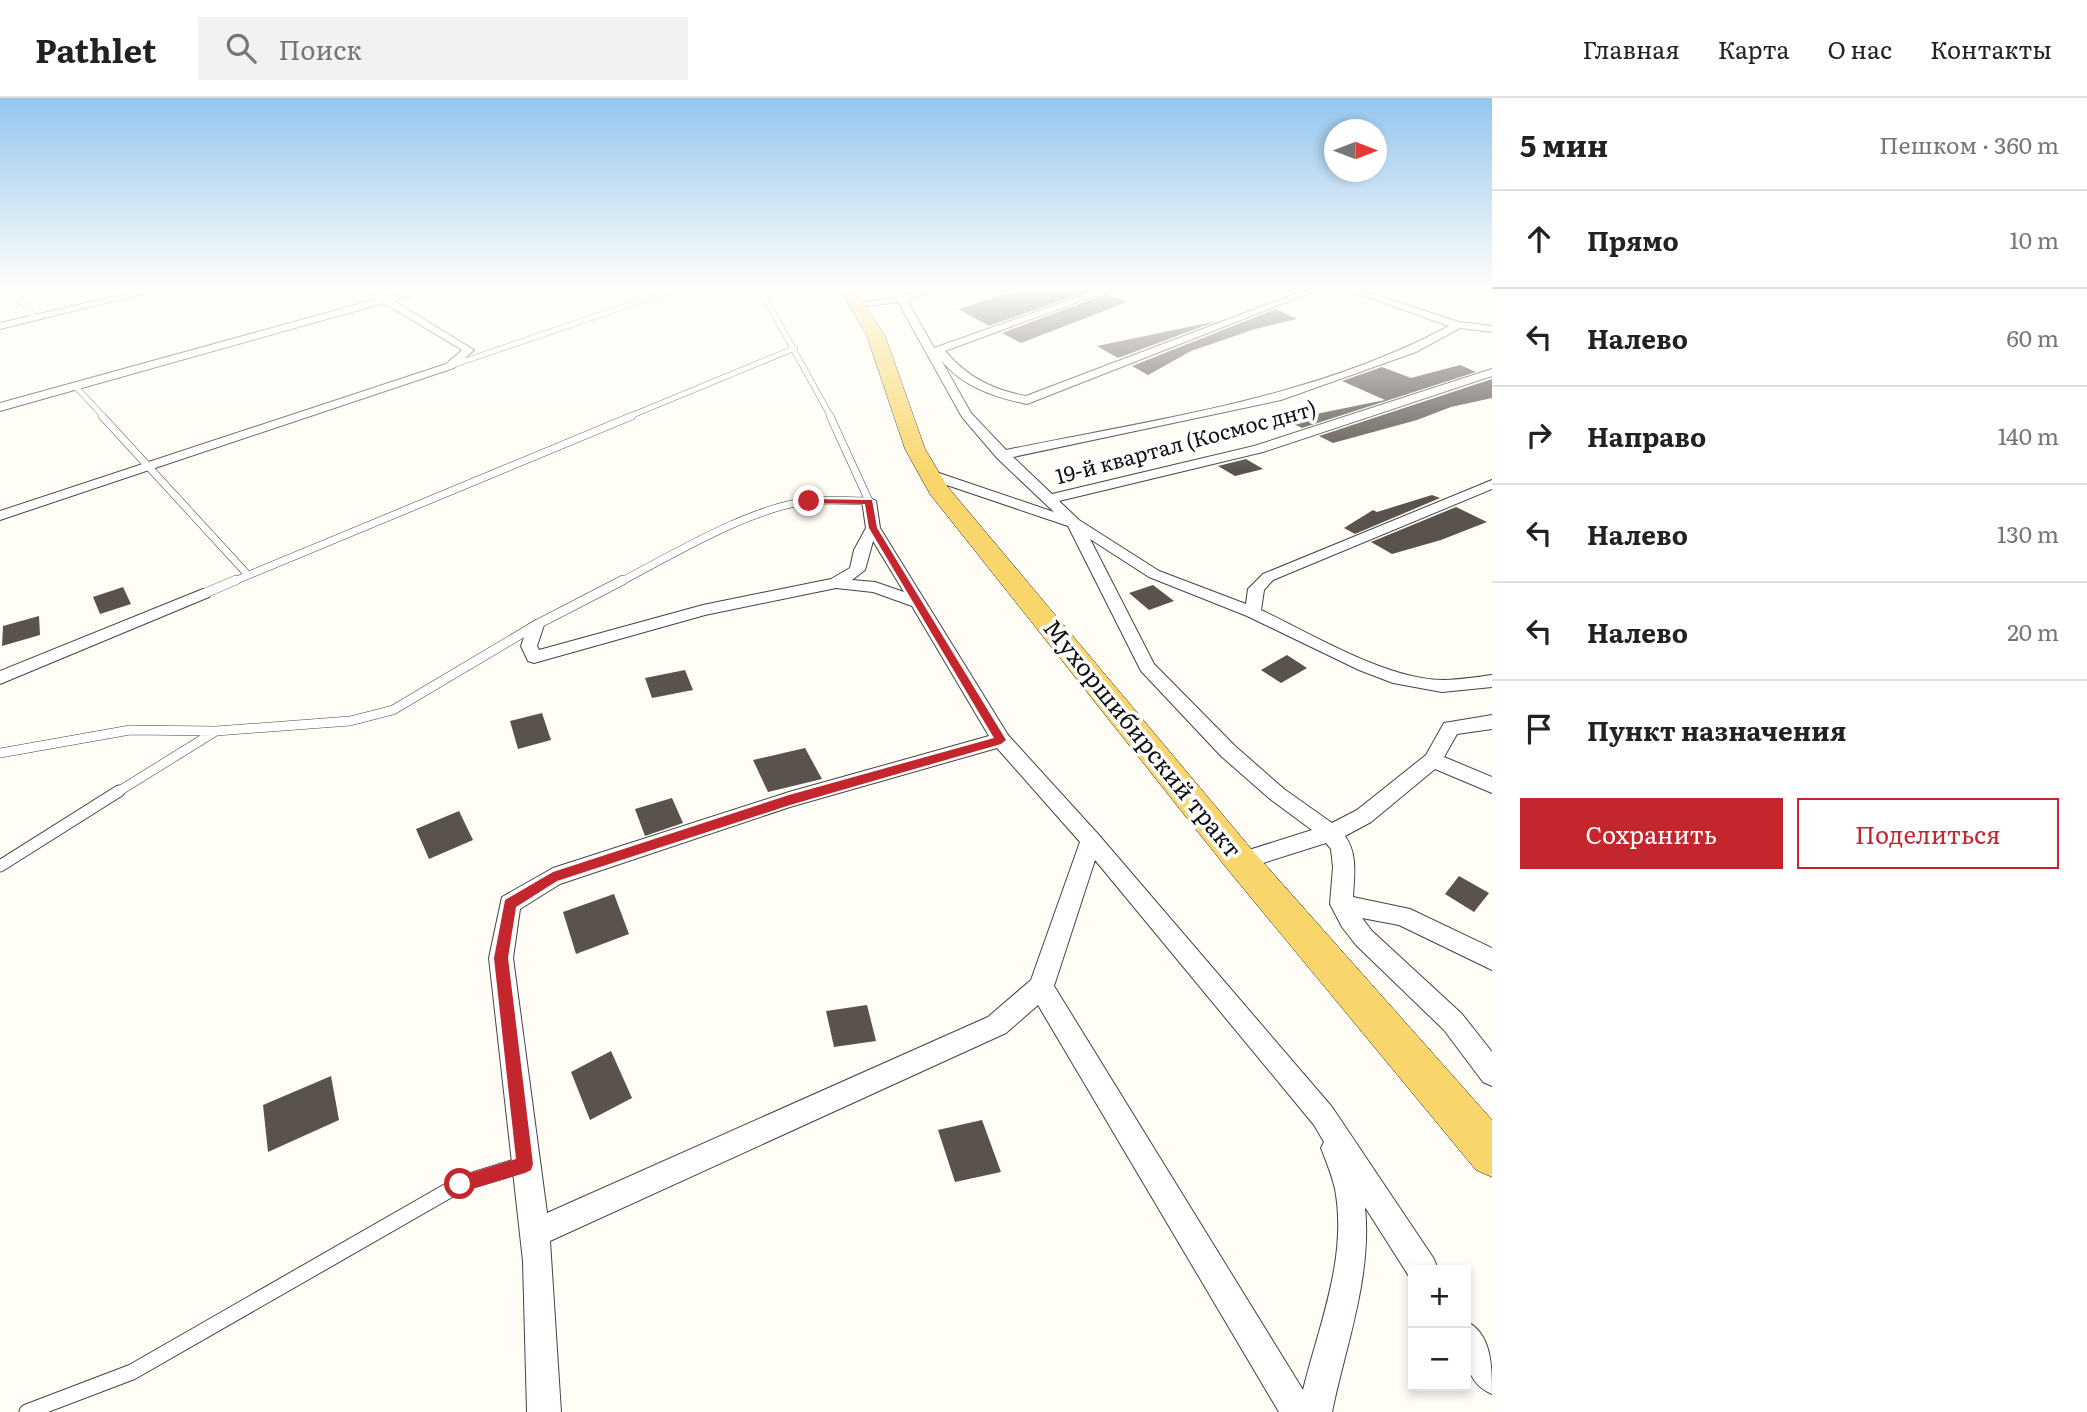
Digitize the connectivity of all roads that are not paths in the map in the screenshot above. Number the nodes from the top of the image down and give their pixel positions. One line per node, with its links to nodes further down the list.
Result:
1 (203, 350): 13 (street)
2 (469, 350): 11 (street)
3 (496, 350): 11 (lane)
4 (789, 350): 24 (lane)
5 (796, 350): 20 (lane)
6 (881, 350): 17 (main road, Мухоршибирский тракт)
7 (940, 350): 10 (street)
8 (1156, 350): 10 (street)
9 (1411, 350): 15 (street)
10 (935, 352): 15 (street)
11 (450, 366): 16 (street)
12 (1492, 372): 19 (street, 19-й квартал (Космос днт))
13 (75, 386): 14 (street); 16 (lane)
14 (0, 407)
15 (1002, 454): 19 (street)
16 (149, 466): 21 (street); 24 (lane)
17 (928, 474): 22 (street); 40 (main road, Мухоршибирский тракт)
18 (1492, 484): 28 (street)
19 (1049, 499): 22 (street)
20 (869, 501): 23 (street); 29 (lane)
21 (0, 516)
22 (1074, 523): 28 (street); 38 (street)
23 (873, 528): 25 (street); 27 (street)
24 (248, 575): 26 (lane)
25 (836, 583): 27 (street); 29 (street)
26 (203, 594): 30 (street)
27 (916, 602): 34 (street)
28 (1252, 612): 31 (street)
29 (536, 625): 33 (lane)
30 (0, 678)
31 (1492, 681)
32 (1492, 722): 36 (street)
33 (216, 731): 35 (lane); 41 (lane)
34 (1001, 740): 39 (street); 48 (street)
35 (0, 753)
36 (1433, 760): 37 (street); 38 (street)
37 (1492, 786)
38 (1331, 833): 40 (street); 42 (street)
39 (1091, 840): 44 (street); 46 (street)
40 (1241, 861): 47 (main road, Мухоршибирский тракт)
41 (0, 866)
42 (1340, 904): 43 (street); 45 (street)
43 (1492, 959)
44 (1041, 987): 49 (street); 55 (street)
45 (1492, 1073)
46 (1323, 1115): 50 (street); 56 (street)
47 (1492, 1154)
48 (525, 1164): 49 (street); 53 (lane)
49 (534, 1233): 54 (street)
50 (1420, 1265)
51 (1471, 1345): 52 (street)
52 (1492, 1378)
53 (27, 1412)
54 (544, 1412)
55 (1298, 1412)
56 (1315, 1412)

